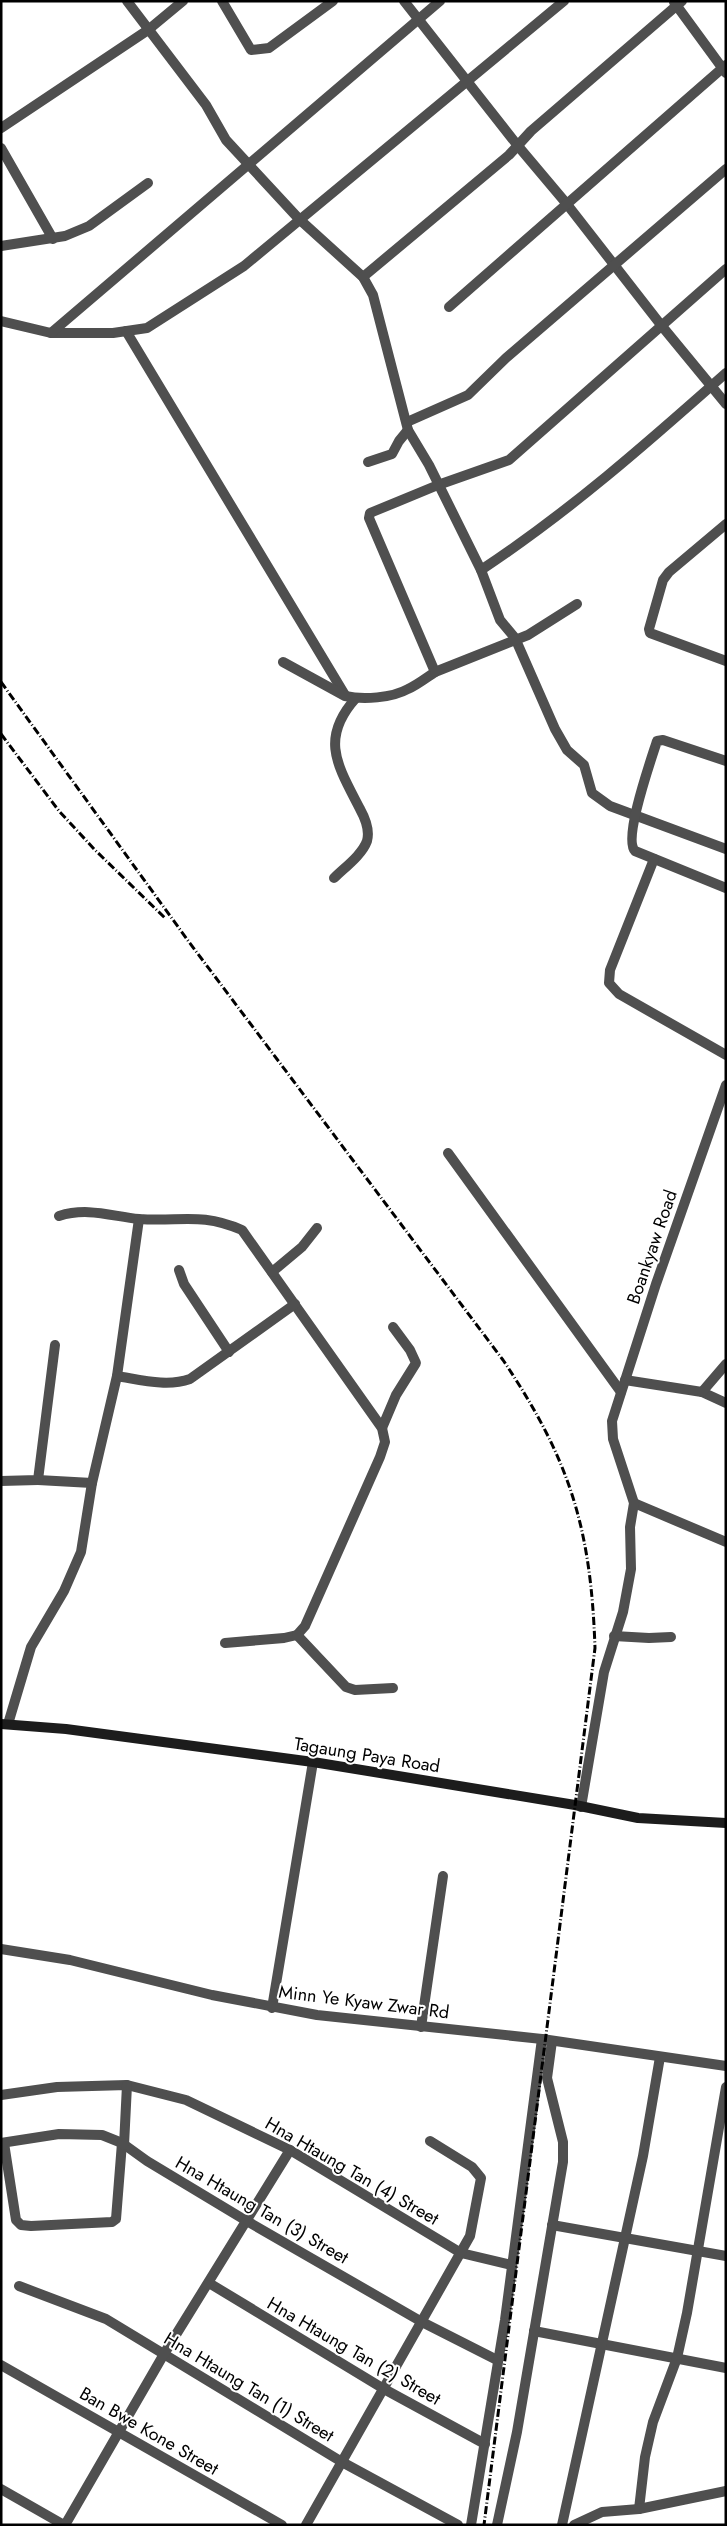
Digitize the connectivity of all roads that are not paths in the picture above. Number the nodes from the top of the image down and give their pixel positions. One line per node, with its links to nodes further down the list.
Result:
1 (127, 1): 10 (street)
2 (183, 1): 10 (street)
3 (222, 1): 4 (street)
4 (333, 1)
5 (404, 1): 9 (street)
6 (440, 1): 9 (street)
7 (564, 1): 12 (street)
8 (678, 3): 11 (street); 14 (street)
9 (418, 19): 12 (street); 16 (street)
10 (148, 30): 13 (street); 16 (street)
11 (724, 69): 19 (street)
12 (468, 81): 14 (street); 20 (street)
13 (1, 128)
14 (518, 146): 19 (street); 25 (street)
15 (1, 148): 21 (street)
16 (250, 163): 20 (street); 30 (street)
17 (726, 169): 23 (street)
18 (148, 182): 21 (street)
19 (566, 203): 23 (street); 26 (street)
20 (299, 219): 25 (street); 29 (street)
21 (53, 239): 22 (street)
22 (1, 246)
23 (614, 264): 28 (street); 34 (street)
24 (726, 269): 28 (street)
25 (363, 277): 34 (street)
26 (449, 307)
27 (1, 322): 30 (street)
28 (661, 325): 32 (street); 36 (street)
29 (126, 331): 30 (street); 44 (street)
30 (51, 333)
31 (726, 373): 32 (street)
32 (711, 387): 33 (street); 38 (street)
33 (726, 404)
34 (407, 426): 35 (street); 36 (street)
35 (368, 462)
36 (438, 485): 38 (street); 43 (street)
37 (726, 524): 41 (street)
38 (481, 570): 40 (street)
39 (578, 604): 40 (street)
40 (515, 638): 43 (street); 46 (street)
41 (726, 661)
42 (283, 662): 44 (street)
43 (435, 672): 44 (street)
44 (351, 697): 49 (street)
45 (726, 761): 46 (street)
46 (635, 817): 47 (street); 48 (street)
47 (726, 850)
48 (654, 859): 50 (street); 51 (street)
49 (334, 878)
50 (726, 888)
51 (726, 1055)
52 (726, 1085): 65 (street, Boankyaw Road)
53 (448, 1153): 66 (street)
54 (59, 1216): 55 (street)
55 (139, 1219): 58 (street); 64 (street)
56 (317, 1228): 58 (street)
57 (179, 1270): 62 (street)
58 (272, 1272): 59 (street)
59 (295, 1304): 62 (street); 69 (street)
60 (393, 1327): 69 (street)
61 (55, 1344): 70 (street)
62 (228, 1352): 64 (street)
63 (726, 1364): 67 (street)
64 (117, 1376): 72 (street)
65 (624, 1380): 66 (street, Boankyaw Road); 67 (street)
66 (621, 1392): 73 (street, Boankyaw Road)
67 (702, 1392): 68 (street)
68 (726, 1403)
69 (382, 1428): 75 (street)
70 (38, 1480): 71 (street); 72 (street)
71 (1, 1481)
72 (92, 1483): 80 (street)
73 (634, 1503): 74 (street); 76 (street)
74 (726, 1542)
75 (297, 1636): 78 (street); 79 (street)
76 (614, 1636): 77 (street); 82 (street)
77 (671, 1637)
78 (225, 1643)
79 (393, 1688)
80 (5, 1724): 81 (main road, Tagaung Paya Road)
81 (313, 1762): 82 (main road, Tagaung Paya Road); 86 (street)
82 (581, 1806): 83 (main road, Tagaung Paya Road)
83 (726, 1823)
84 (443, 1876): 87 (street)
85 (1, 1949): 86 (street, Minn Ye Kyaw Zwar Rd)
86 (272, 2008): 87 (street, Minn Ye Kyaw Zwar Rd)
87 (421, 2027): 88 (street, Minn Ye Kyaw Zwar Rd)
88 (542, 2039): 89 (street, Minn Ye Kyaw Zwar Rd); 105 (street)
89 (552, 2041): 90 (street, Minn Ye Kyaw Zwar Rd); 100 (street)
90 (660, 2056): 91 (street, Minn Ye Kyaw Zwar Rd); 101 (street)
91 (726, 2066)
92 (127, 2085): 94 (street, Hna Htaung Tan (4) Street); 97 (street); 98 (street, Hna Htaung Tan (4) Street)
93 (726, 2087): 102 (street)
94 (1, 2095)
95 (430, 2141): 103 (street)
96 (2, 2143): 97 (street, Hna Htaung Tan (3) Street); 97 (street)
97 (123, 2144): 99 (street, Hna Htaung Tan (3) Street)
98 (290, 2150): 99 (street); 103 (street, Hna Htaung Tan (4) Street)
99 (245, 2220): 106 (street); 108 (street, Hna Htaung Tan (3) Street)
100 (552, 2225): 101 (street); 109 (street)
101 (624, 2236): 102 (street); 110 (street)
102 (700, 2251): 104 (street); 112 (street)
103 (461, 2253): 105 (street, Hna Htaung Tan (4) Street); 108 (street)
104 (726, 2256)
105 (511, 2265): 113 (street)
106 (208, 2284): 111 (street); 116 (street, Hna Htaung Tan (2) Street)
107 (19, 2286): 111 (street, Hna Htaung Tan (1) Street)
108 (422, 2322): 113 (street, Hna Htaung Tan (3) Street); 116 (street)
109 (534, 2331): 110 (street); 128 (street)
110 (601, 2344): 112 (street); 129 (street)
111 (164, 2354): 117 (street); 119 (street, Hna Htaung Tan (1) Street)
112 (677, 2358): 115 (street); 122 (street)
113 (497, 2360): 118 (street)
114 (1, 2365): 117 (street, Ban Bwe Kone Street)
115 (726, 2368)
116 (384, 2389): 118 (street, Hna Htaung Tan (2) Street); 119 (street)
117 (117, 2433): 123 (street); 124 (street, Ban Bwe Kone Street)
118 (485, 2444): 127 (street)
119 (342, 2462): 125 (street); 126 (street, Hna Htaung Tan (1) Street)
120 (1, 2489): 123 (street)
121 (726, 2491): 122 (street)
122 (639, 2509): 130 (street)
123 (65, 2525)
124 (282, 2525)
125 (306, 2525)
126 (458, 2525)
127 (471, 2525)
128 (497, 2525)
129 (562, 2525)
130 (574, 2525)

